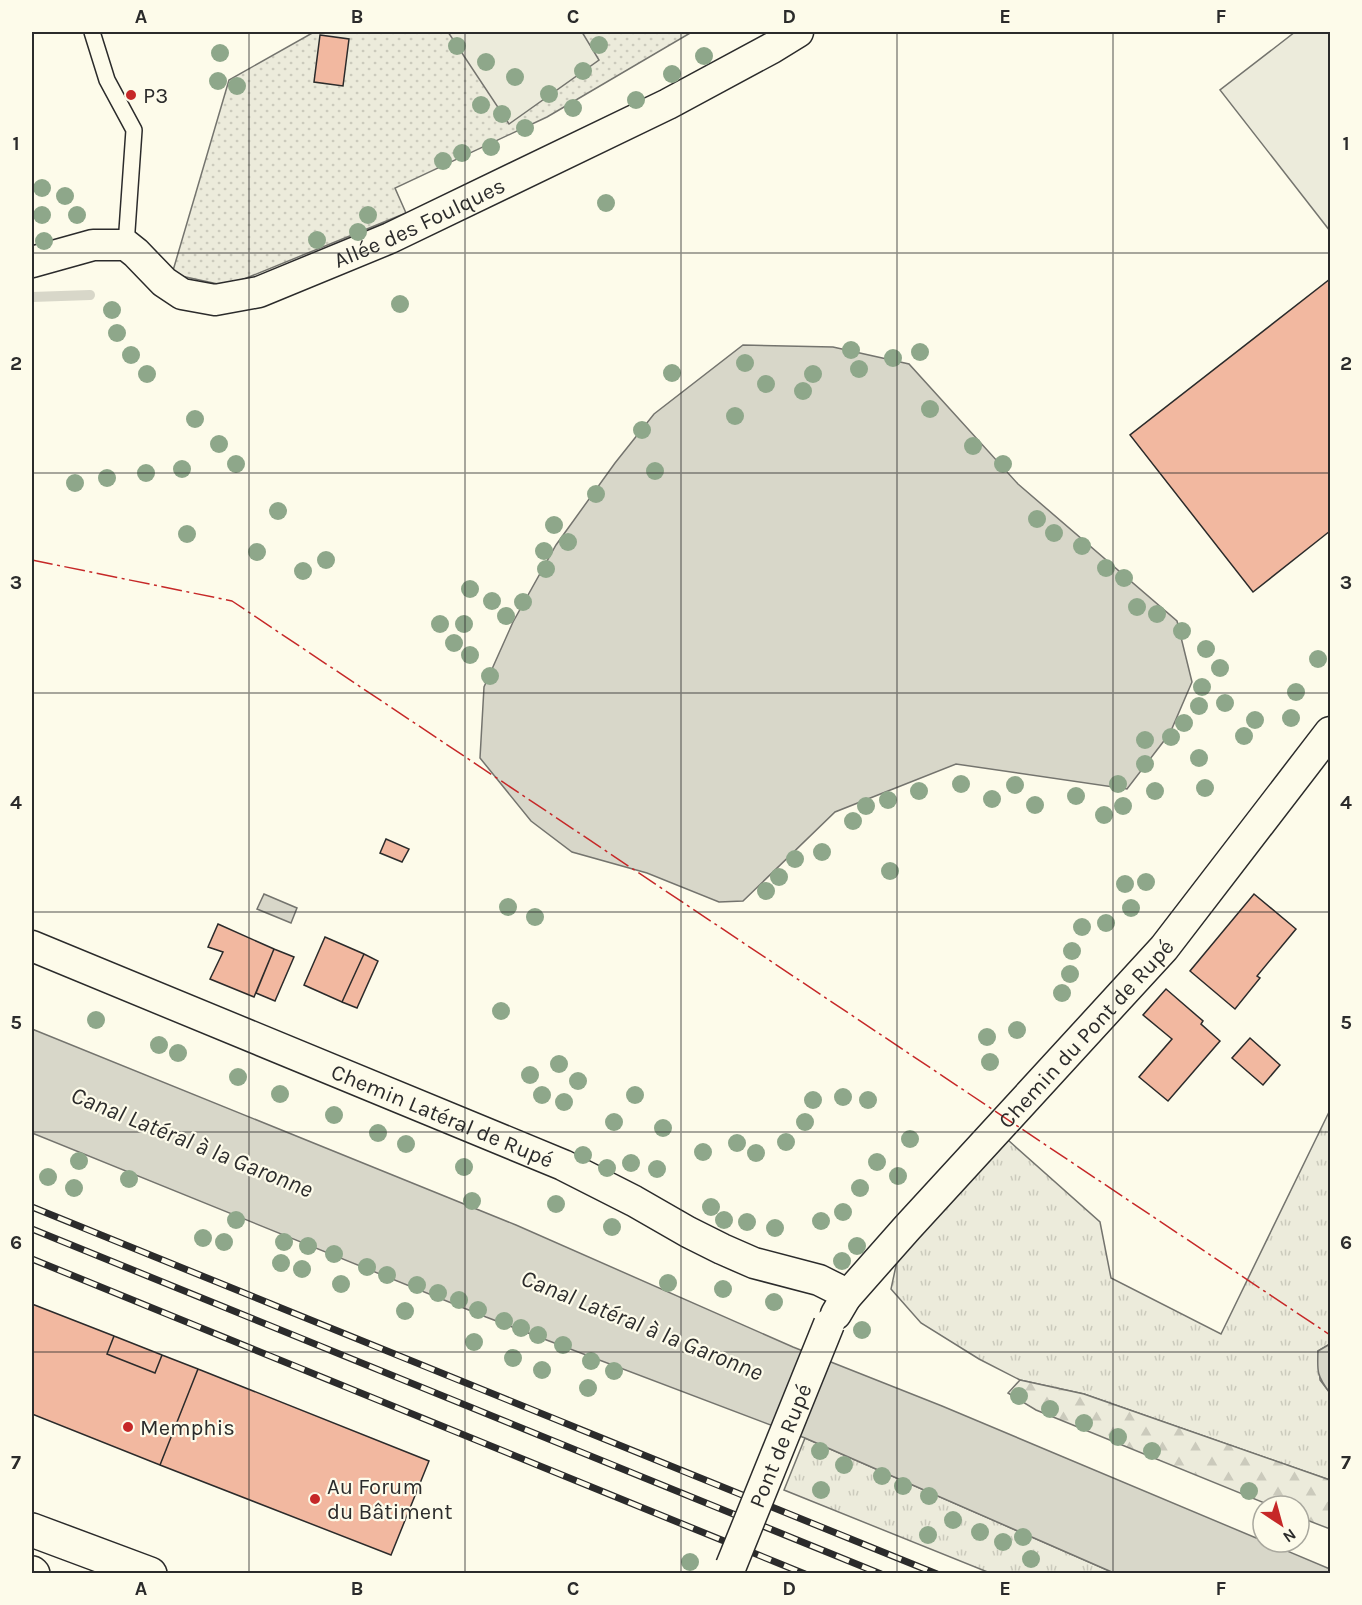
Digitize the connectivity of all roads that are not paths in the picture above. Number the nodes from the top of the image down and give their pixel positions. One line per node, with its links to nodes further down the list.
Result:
1 (92, 32): 3 (lane)
2 (798, 32): 3 (street, Allée des Foulques)
3 (126, 245): 4 (street)
4 (32, 262)
5 (1330, 732): 7 (street, Chemin du Pont de Rupé)
6 (32, 945): 7 (street, Chemin Latéral de Rupé)
7 (846, 1297): 8 (street, Chemin du Pont de Rupé)
8 (829, 1324): 10 (street, Pont de Rupé, bridge)
9 (32, 1530): 11 (main road)
10 (729, 1570)
11 (150, 1574)

